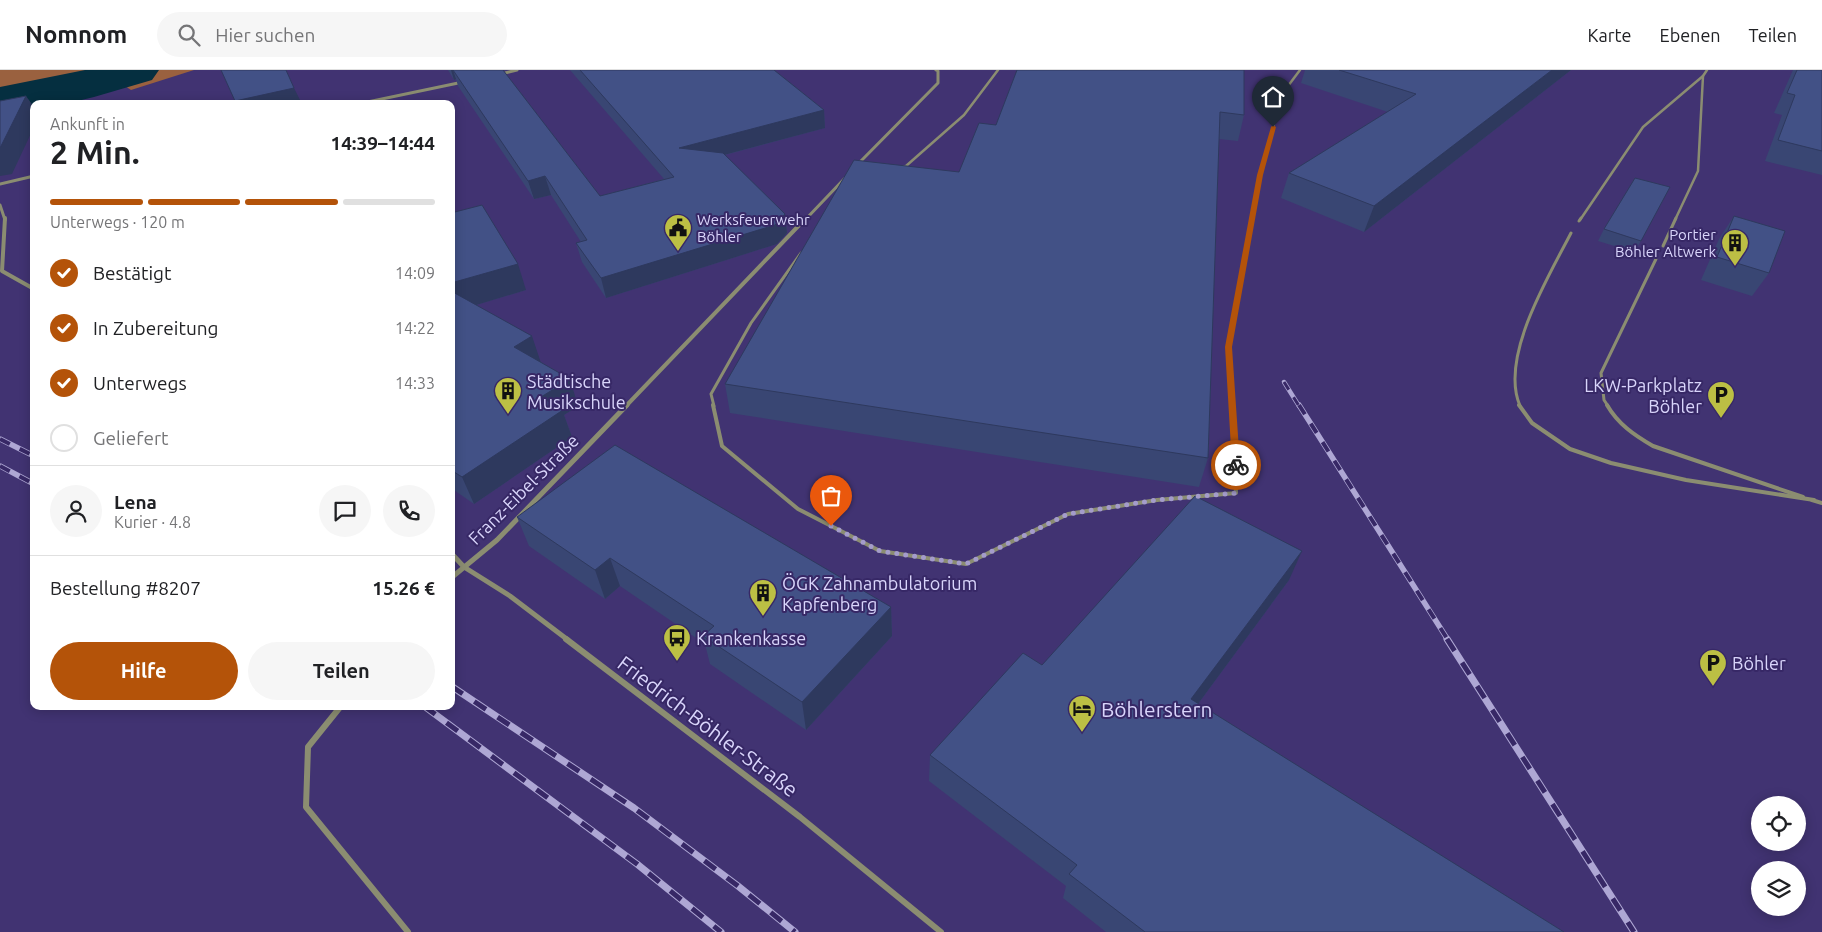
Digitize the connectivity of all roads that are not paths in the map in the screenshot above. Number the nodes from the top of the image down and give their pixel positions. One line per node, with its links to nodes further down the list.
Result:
1 (517, 70): 6 (street)
2 (936, 70): 23 (street, Franz-Eibel-Straße)
3 (998, 70): 10 (lane)
4 (1300, 70): 16 (lane)
5 (1707, 70): 7 (lane)
6 (499, 74)
7 (1703, 76): 14 (lane); 17 (lane)
8 (471, 80): 9 (street)
9 (377, 100)
10 (897, 169)
11 (30, 177): 12 (street)
12 (0, 184)
13 (0, 205): 19 (street)
14 (1579, 221)
15 (1571, 232): 20 (lane)
16 (806, 246)
17 (1663, 246)
18 (1656, 259): 20 (lane)
19 (30, 287)
20 (1814, 500): 21 (lane)
21 (1822, 503)
22 (455, 557): 23 (street, Friedrich-Böhler-Straße)
23 (464, 567): 24 (street, Franz-Eibel-Straße); 27 (street, Friedrich-Böhler-Straße)
24 (455, 575)
25 (338, 710): 26 (street)
26 (408, 932)
27 (940, 932)

